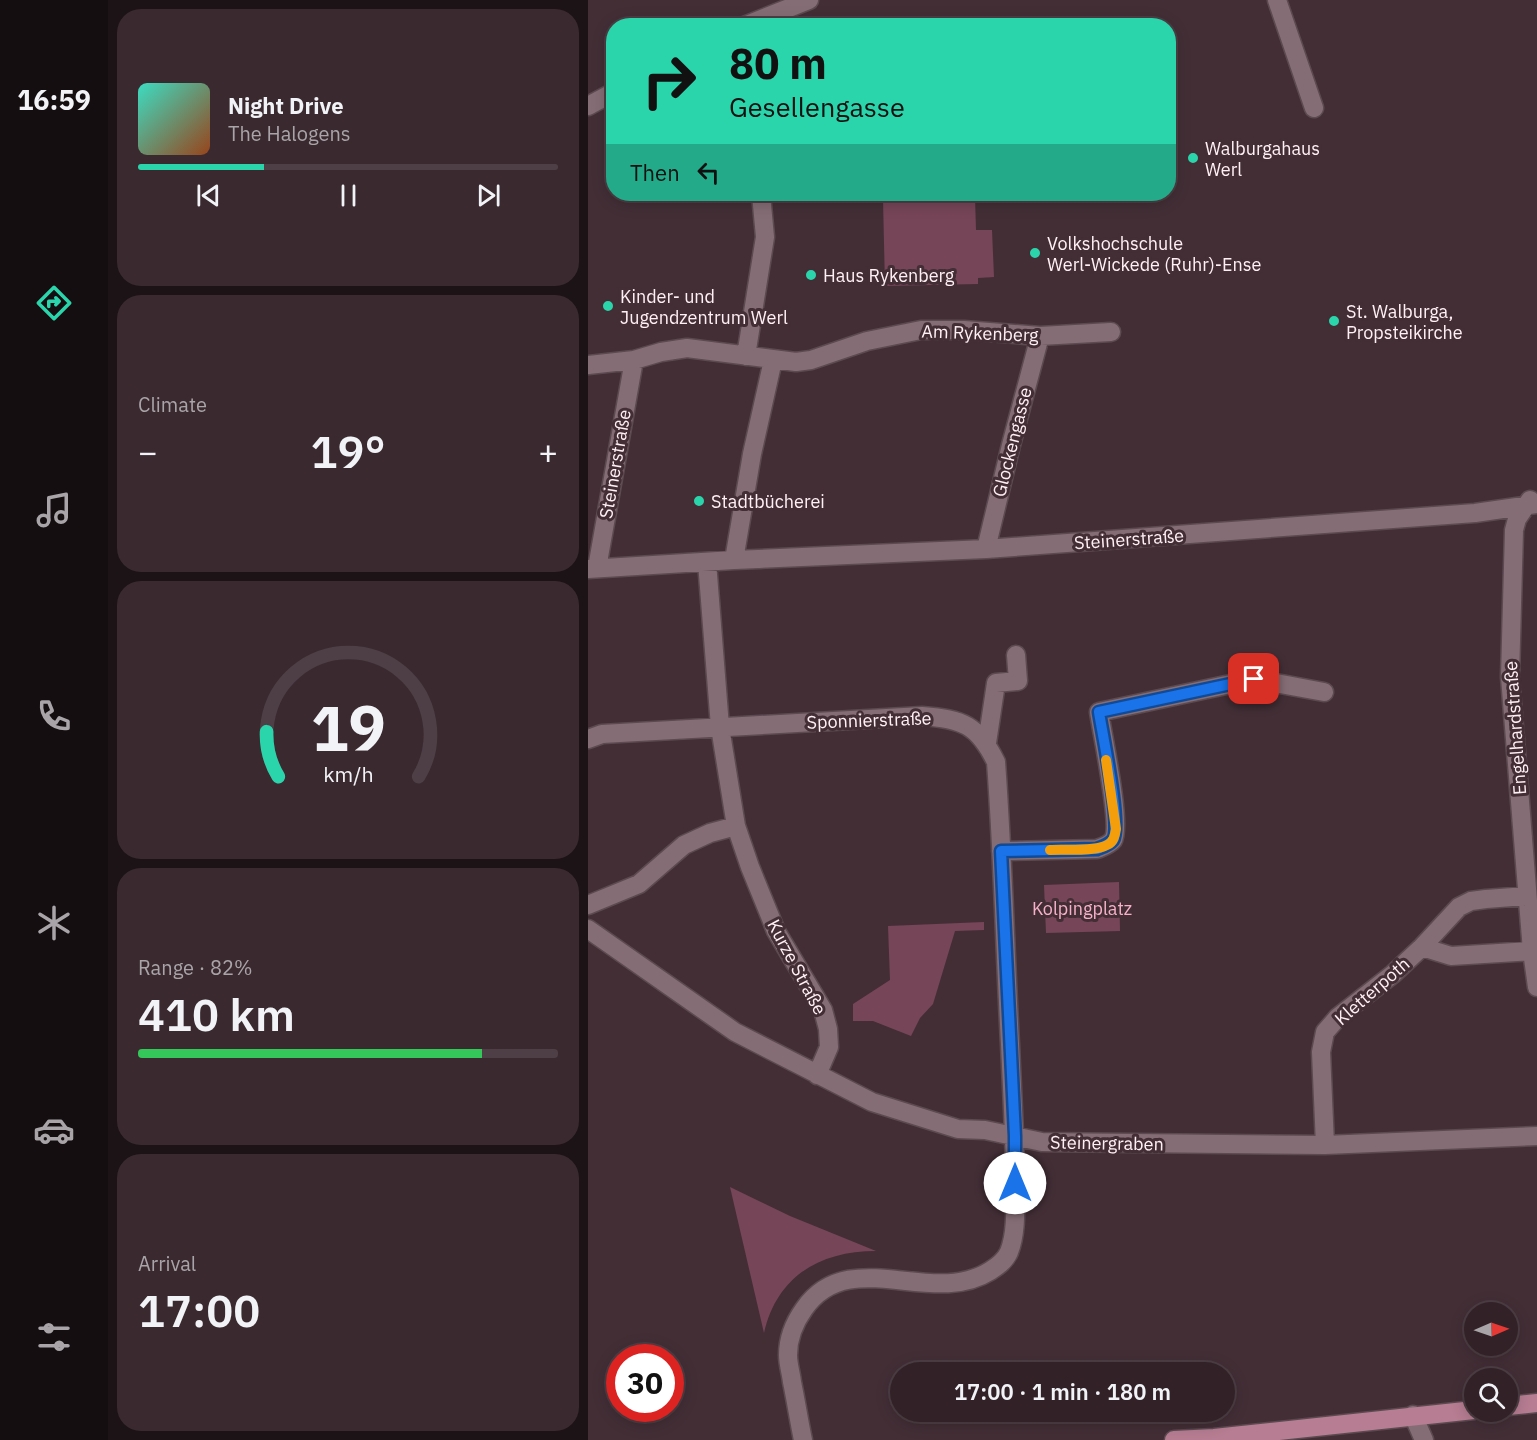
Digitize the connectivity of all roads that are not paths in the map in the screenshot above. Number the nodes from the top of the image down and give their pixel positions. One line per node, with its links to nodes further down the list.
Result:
1 (809, 0): 3 (street)
2 (1277, 0): 6 (street)
3 (764, 18)
4 (606, 96): 5 (street)
5 (588, 106)
6 (1314, 108)
7 (762, 201): 10 (street)
8 (1111, 332): 9 (street, Am Rykenberg)
9 (1040, 336): 12 (street, Am Rykenberg); 16 (street, Glockengasse)
10 (746, 356): 11 (street, Am Rykenberg); 12 (street, Am Rykenberg)
11 (634, 360): 13 (street, Am Rykenberg); 19 (street, Steinerstraße)
12 (773, 360): 17 (street)
13 (588, 364)
14 (1537, 492): 15 (street)
15 (1530, 505): 16 (street, Steinerstraße); 27 (street, Engelhardstraße)
16 (986, 549): 17 (street, Steinerstraße)
17 (734, 560): 18 (street, Steinerstraße)
18 (707, 562): 19 (street, Steinerstraße); 22 (street)
19 (592, 568)
20 (1016, 656): 24 (street)
21 (1324, 692): 26 (street)
22 (720, 727): 23 (street, Sponnierstraße); 24 (street, Sponnierstraße); 25 (street, Kurze Straße)
23 (588, 739)
24 (987, 743): 26 (street)
25 (736, 826): 28 (street); 33 (street, Kurze Straße)
26 (1001, 851): 34 (street)
27 (1527, 896): 30 (street, Kletterpoth); 31 (street, Engelhardstraße)
28 (588, 905)
29 (588, 929): 33 (street, Steinergraben)
30 (1422, 947): 31 (street, Kletterpoth); 36 (street, Kletterpoth)
31 (1532, 951): 32 (street, Engelhardstraße)
32 (1537, 987)
33 (817, 1075): 34 (street, Steinergraben)
34 (1015, 1136): 36 (street, Steinergraben); 41 (street)
35 (1537, 1136): 36 (street, Steinergraben)
36 (1325, 1144)
37 (1537, 1403): 38 (main road)
38 (1518, 1405)
39 (1464, 1411): 40 (main road)
40 (1413, 1415): 42 (main road); 43 (street)
41 (803, 1440)
42 (1174, 1440)
43 (1424, 1440)

